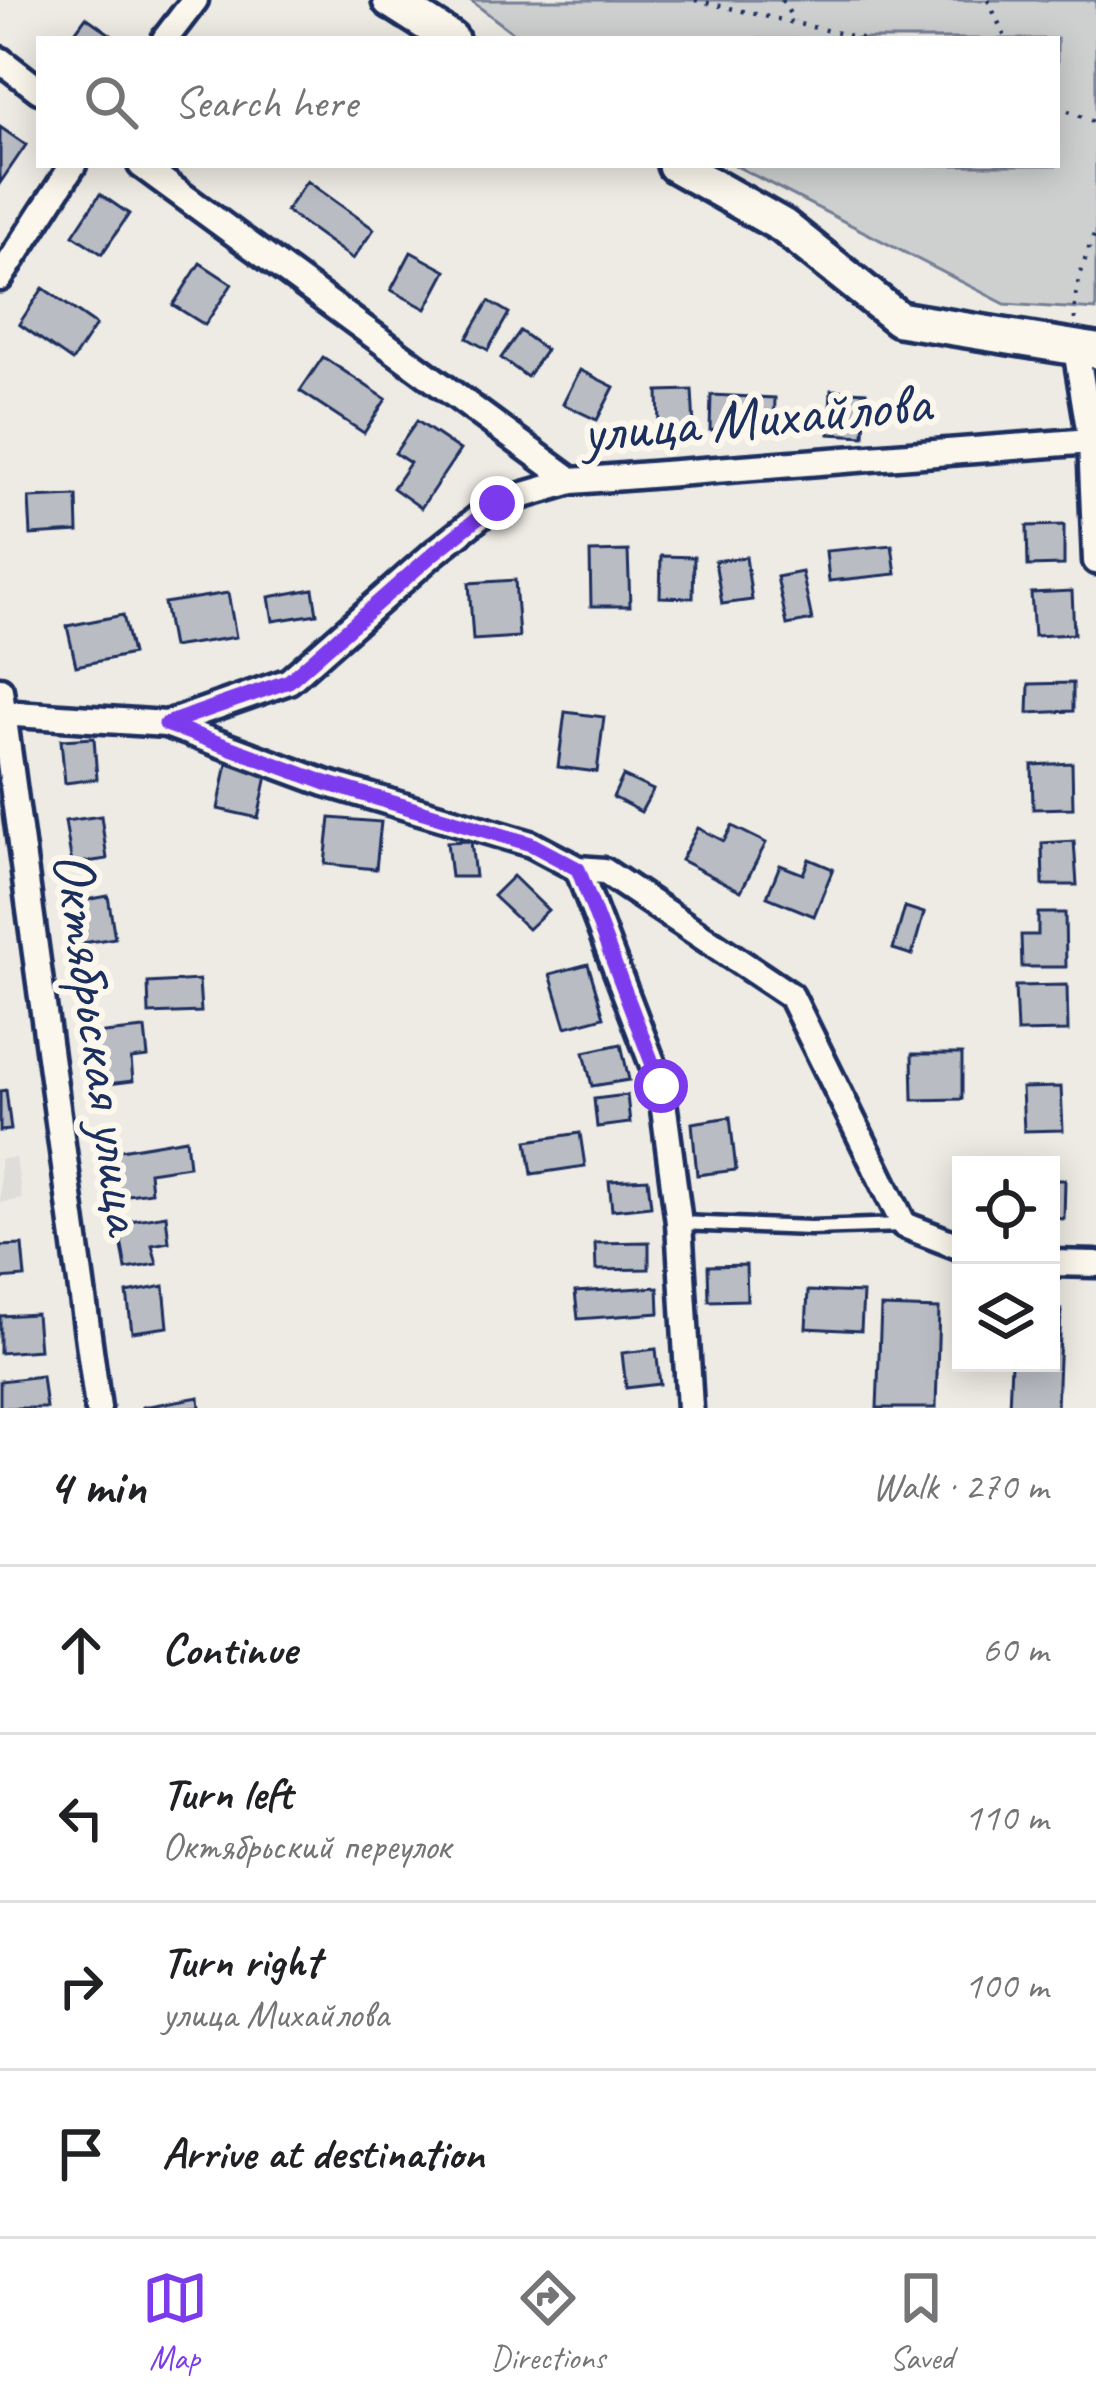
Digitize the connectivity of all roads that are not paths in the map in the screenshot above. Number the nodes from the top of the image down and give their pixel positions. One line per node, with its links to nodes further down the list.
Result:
1 (195, 0): 3 (street)
2 (390, 0): 4 (street)
3 (167, 36)
4 (446, 36)
5 (0, 60): 6 (street)
6 (36, 88)
7 (71, 168): 10 (street)
8 (145, 168): 13 (street)
9 (680, 168): 11 (street)
10 (0, 278)
11 (1086, 350): 12 (street)
12 (1091, 440): 13 (street, улица Михайлова); 14 (street)
13 (572, 481): 16 (street, улица Михайлова)
14 (1096, 561)
15 (1, 705): 16 (street, улица Михайлова); 23 (street, Октябрьская улица)
16 (166, 724): 17 (street)
17 (578, 869): 18 (street); 19 (street)
18 (680, 1223): 19 (lane); 24 (street)
19 (904, 1226): 20 (street)
20 (952, 1244)
21 (1060, 1263): 22 (street)
22 (1096, 1264)
23 (98, 1408)
24 (690, 1408)

